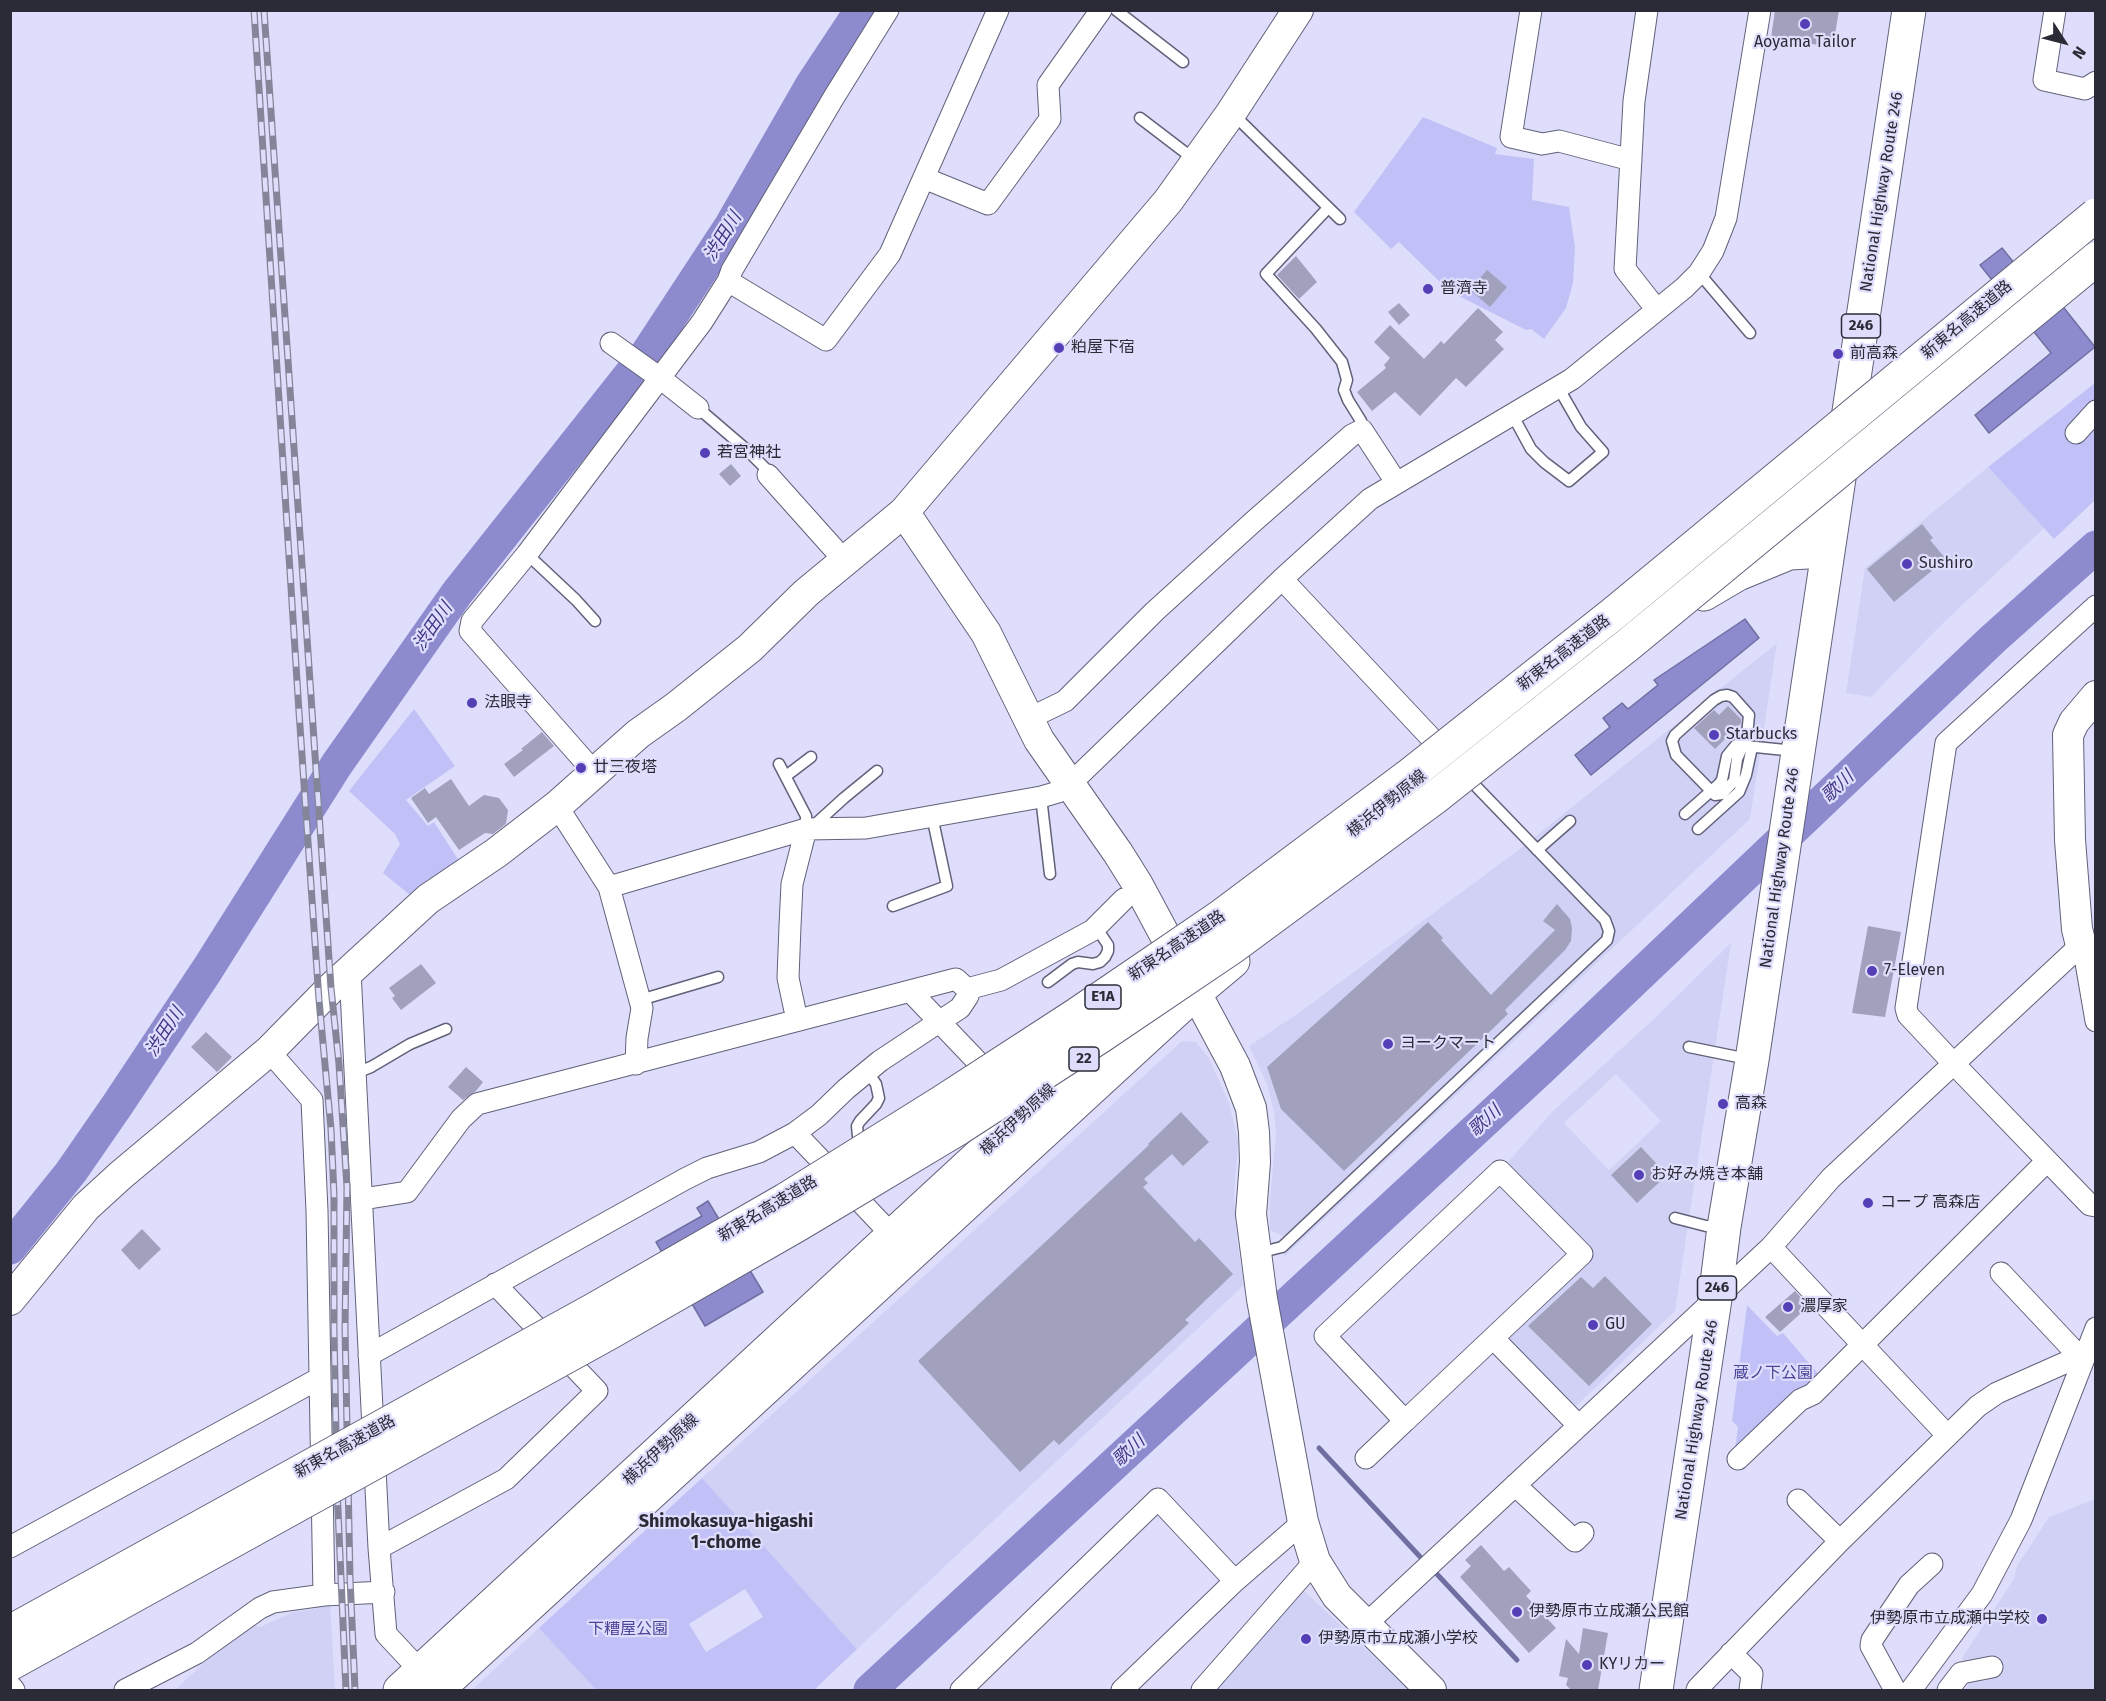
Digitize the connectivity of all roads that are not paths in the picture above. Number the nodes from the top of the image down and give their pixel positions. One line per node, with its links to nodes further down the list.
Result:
1 (888, 10): 23 (street)
2 (998, 10): 17 (street)
3 (1101, 10): 17 (street)
4 (1116, 10): 11 (lane)
5 (1298, 10): 13 (street)
6 (1531, 10): 15 (street)
7 (1647, 10): 15 (street)
8 (1760, 10): 22 (street)
9 (1909, 10): 39 (main road, National Highway Route 246 / 246)
10 (2055, 10): 12 (street)
11 (1183, 62)
12 (2096, 82)
13 (1231, 113): 16 (street); 18 (lane)
14 (1140, 118): 16 (lane)
15 (1630, 160): 24 (street)
16 (1198, 162): 38 (street)
17 (924, 178): 23 (street)
18 (1328, 208): 20 (lane); 34 (lane)
19 (2096, 215): 129 (main road, 新東名高速道路 / E1A, bridge)
20 (1340, 219)
21 (2096, 259): 131 (main road, 新東名高速道路 / E1A, bridge)
22 (1699, 273): 24 (street); 26 (lane)
23 (728, 281): 29 (street)
24 (1658, 310): 30 (street)
25 (1750, 314): 26 (lane)
26 (1741, 322): 27 (lane)
27 (1750, 333)
28 (611, 343): 29 (street)
29 (658, 376): 31 (street); 41 (street)
30 (1558, 387): 33 (street); 33 (lane)
31 (698, 408): 36 (lane)
32 (2096, 411): 35 (street)
33 (1512, 414): 37 (street)
34 (1362, 430): 37 (street); 47 (street)
35 (2076, 433)
36 (768, 475): 42 (street)
37 (1396, 482): 43 (street)
38 (904, 512): 42 (street); 47 (street)
39 (1831, 519): 40 (main road, National Highway Route 246 / 246); 52 (main road, 横浜伊勢原線 / 22)
40 (1827, 551): 49 (main road, National Highway Route 246 / 246); 52 (main road, 横浜伊勢原線 / 22)
41 (527, 554): 45 (lane); 54 (street)
42 (844, 560): 54 (street)
43 (1282, 579): 52 (street); 56 (street)
44 (2096, 606): 86 (street)
45 (595, 621)
46 (2096, 696): 71 (street)
47 (1028, 719): 56 (street)
48 (1747, 746): 49 (lane); 57 (lane); 57 (lane); 64 (lane)
49 (1798, 751): 85 (main road, National Highway Route 246 / 246)
50 (811, 757): 55 (lane)
51 (779, 764): 55 (lane)
52 (1455, 764): 65 (lane); 74 (main road, 横浜伊勢原線 / 22)
53 (877, 771): 63 (lane)
54 (594, 772): 59 (street)
55 (786, 776): 63 (lane)
56 (1070, 784): 58 (street); 74 (street)
57 (1710, 792): 60 (lane)
58 (1041, 797): 61 (street); 66 (lane)
59 (557, 806): 67 (street); 72 (street)
60 (1685, 814)
61 (932, 816): 63 (street); 69 (lane)
62 (1570, 821): 65 (lane)
63 (808, 829): 67 (street); 79 (street)
64 (1698, 829)
65 (1537, 850): 100 (lane)
66 (1050, 874)
67 (609, 887): 78 (street)
68 (1124, 899): 70 (street)
69 (893, 906)
70 (1096, 927): 75 (lane); 76 (street)
71 (2085, 942): 81 (street); 86 (street)
72 (350, 971): 84 (street); 89 (street)
73 (718, 977): 78 (lane)
74 (1189, 980): 90 (main road, 横浜伊勢原線 / 22); 100 (street); 135 (main road, 横浜伊勢原線 / 22)
75 (1048, 982)
76 (967, 989): 77 (street); 80 (street)
77 (911, 992): 79 (street); 80 (street)
78 (640, 1000): 87 (street)
79 (797, 1020): 87 (street)
80 (939, 1021): 88 (street); 90 (street)
81 (2096, 1021)
82 (446, 1029): 89 (lane)
83 (1689, 1047): 85 (lane)
84 (269, 1051): 104 (street); 110 (street)
85 (1752, 1060): 97 (main road, National Highway Route 246 / 246)
86 (1953, 1063): 93 (street); 99 (street)
87 (636, 1064): 94 (street)
88 (867, 1071): 91 (street); 92 (lane)
89 (356, 1073): 94 (street)
90 (1026, 1113): 98 (main road, 横浜伊勢原線 / 22)
91 (795, 1133): 98 (street); 102 (street)
92 (858, 1136)
93 (2047, 1161): 95 (street); 107 (street)
94 (363, 1199): 109 (street)
95 (2096, 1206)
96 (1675, 1218): 97 (lane)
97 (1724, 1227): 103 (main road, National Highway Route 246 / 246)
98 (893, 1236): 135 (main road, 横浜伊勢原線 / 22)
99 (1771, 1247): 103 (street); 107 (street)
100 (1255, 1254): 118 (street)
101 (2001, 1273): 108 (street)
102 (495, 1284): 109 (street); 122 (street)
103 (1715, 1299): 112 (street); 133 (main road, National Highway Route 246 / 246)
104 (10, 1300)
105 (2096, 1328): 108 (street)
106 (1493, 1338): 111 (street); 111 (street); 112 (street)
107 (1862, 1345): 113 (street); 115 (street)
108 (2087, 1352): 113 (street); 145 (street)
109 (369, 1355): 122 (street)
110 (320, 1378): 121 (street); 127 (street)
111 (1405, 1421): 114 (street)
112 (1578, 1425): 116 (street)
113 (1947, 1435): 119 (street)
114 (1366, 1458)
115 (1738, 1459)
116 (1515, 1485): 120 (street); 128 (street)
117 (1798, 1500): 119 (street)
118 (1303, 1522): 123 (street); 125 (street)
119 (1840, 1541): 130 (street)
120 (1574, 1542)
121 (10, 1547)
122 (380, 1548): 126 (street)
123 (1315, 1561): 128 (street); 140 (street)
124 (1932, 1564): 144 (street)
125 (1235, 1581): 138 (street); 139 (street)
126 (384, 1592): 127 (street); 135 (street)
127 (324, 1594): 137 (street)
128 (1365, 1625): 141 (street)
129 (10, 1632)
130 (1731, 1653): 142 (street); 143 (street)
131 (10, 1664)
132 (1992, 1667): 146 (street)
133 (1657, 1684)
134 (10, 1685): 136 (street)
135 (424, 1686)
136 (14, 1690)
137 (125, 1690)
138 (961, 1690)
139 (1122, 1690)
140 (1202, 1690)
141 (1431, 1690)
142 (1697, 1690)
143 (1750, 1690)
144 (1895, 1690)
145 (1911, 1690)
146 (1948, 1690)

